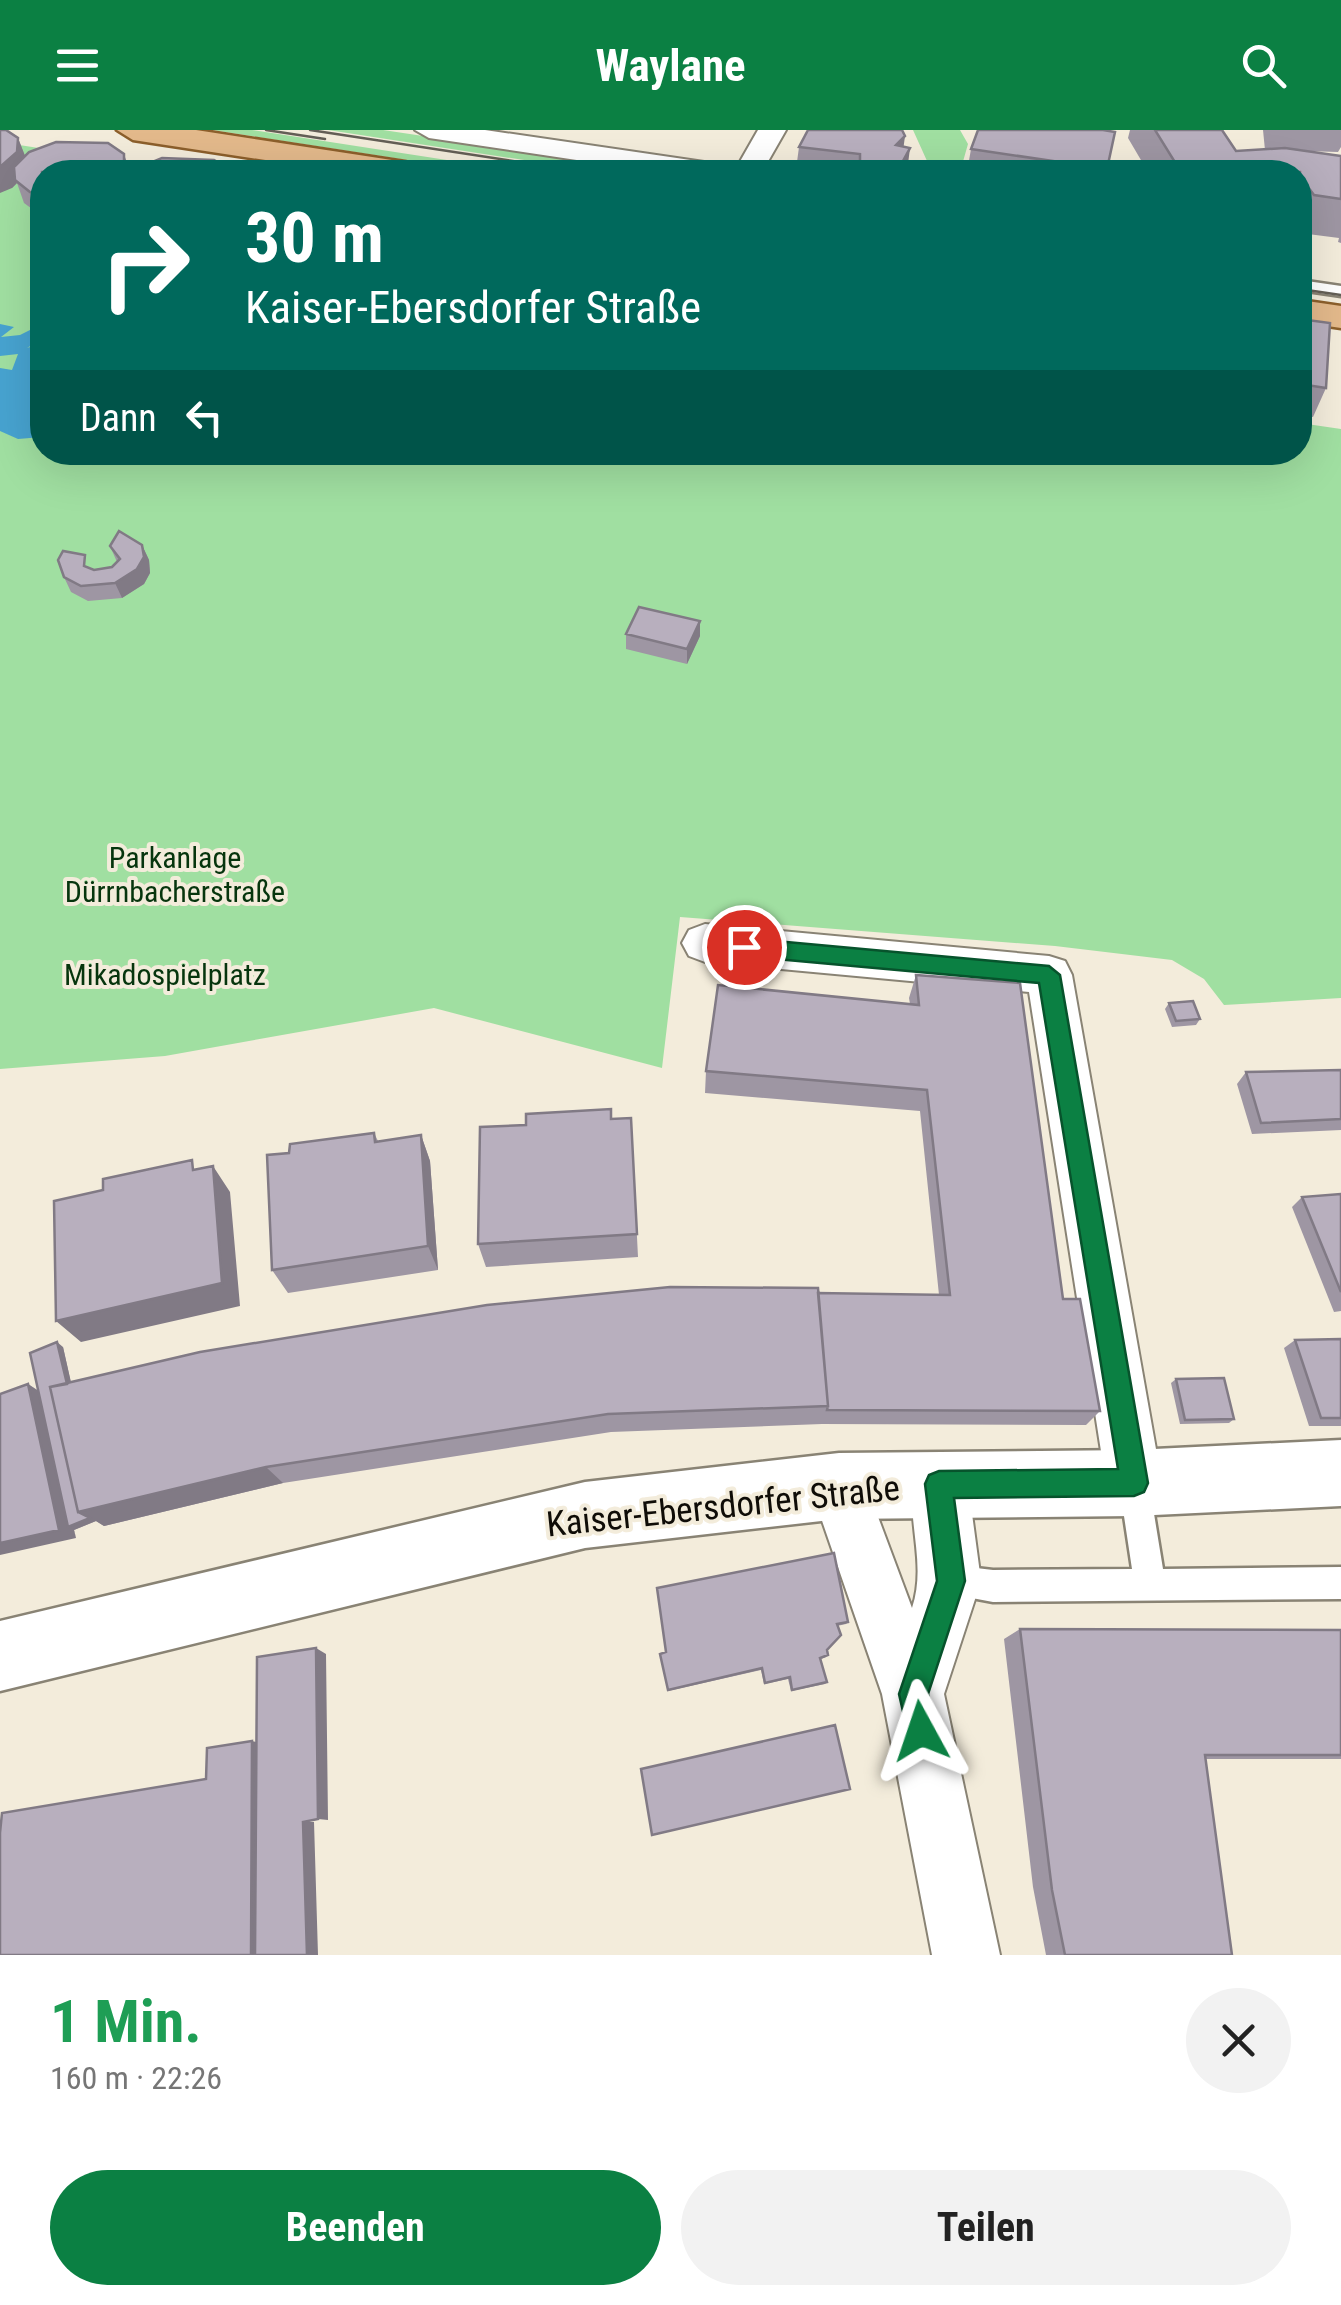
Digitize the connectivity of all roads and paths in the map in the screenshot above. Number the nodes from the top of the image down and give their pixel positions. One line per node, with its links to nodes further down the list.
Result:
1 (133, 130): 4 (main road)
2 (429, 130): 5 (street)
3 (772, 130): 6 (street)
4 (327, 160)
5 (630, 160)
6 (755, 160)
7 (1312, 287): 8 (lane)
8 (1341, 291)
9 (1312, 313): 10 (main road)
10 (1341, 318)
11 (706, 943): 13 (street)
12 (1341, 1474): 13 (main road, Kaiser-Ebersdorfer Straße)
13 (1134, 1483): 14 (main road, Kaiser-Ebersdorfer Straße); 18 (lane)
14 (939, 1484): 15 (main road, Kaiser-Ebersdorfer Straße); 16 (street)
15 (839, 1486): 19 (main road, Kaiser-Ebersdorfer Straße); 20 (street)
16 (951, 1581): 18 (lane); 20 (street)
17 (1341, 1583): 18 (lane)
18 (1150, 1585)
19 (0, 1656)
20 (914, 1694): 21 (street)
21 (966, 1955)

